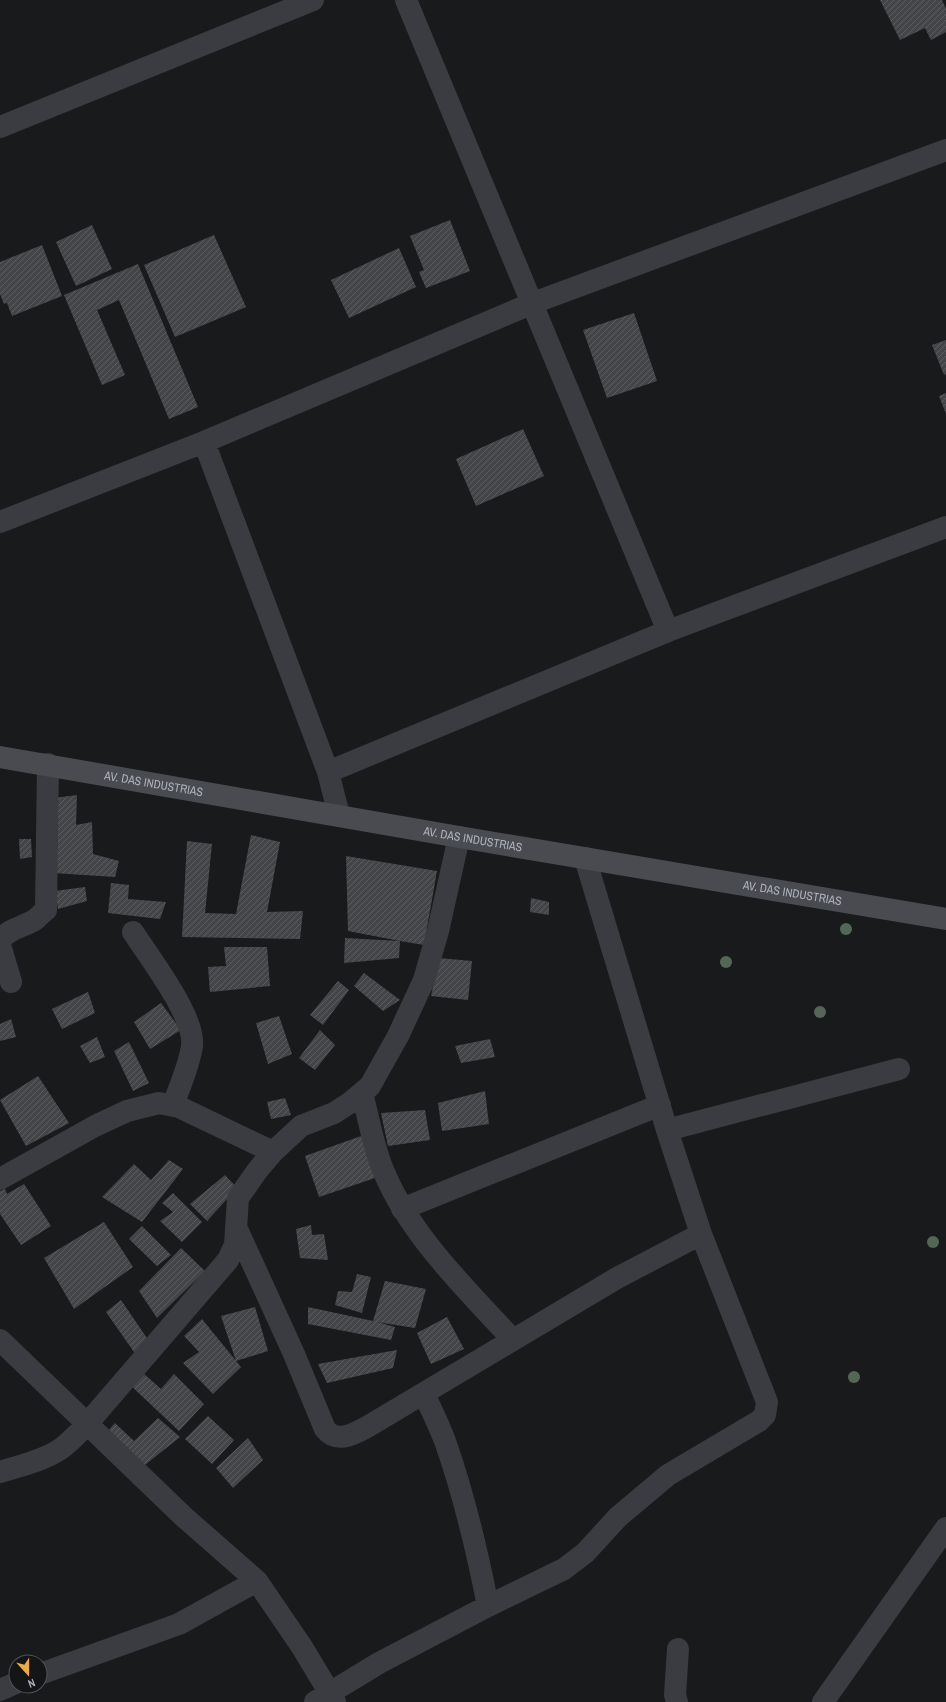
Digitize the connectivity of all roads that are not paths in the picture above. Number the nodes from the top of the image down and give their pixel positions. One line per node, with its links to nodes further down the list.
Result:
1 (313, 0): 3 (street)
2 (406, 0): 5 (street)
3 (0, 127)
4 (946, 150): 5 (street)
5 (533, 303): 6 (street); 9 (street)
6 (204, 442): 7 (street); 12 (street)
7 (0, 522)
8 (946, 527): 9 (street)
9 (668, 631): 12 (street)
10 (0, 757): 11 (main road, AV. DAS INDUSTRIAS)
11 (48, 764): 13 (main road, AV. DAS INDUSTRIAS); 18 (street)
12 (328, 772): 13 (street)
13 (339, 815): 14 (main road, AV. DAS INDUSTRIAS)
14 (459, 837): 15 (main road, AV. DAS INDUSTRIAS); 22 (street)
15 (585, 858): 16 (main road, AV. DAS INDUSTRIAS); 23 (street)
16 (946, 918)
17 (133, 932): 24 (street)
18 (0, 942)
19 (0, 945): 20 (street)
20 (11, 982)
21 (899, 1068): 25 (street)
22 (362, 1093): 26 (street); 28 (street)
23 (660, 1104): 25 (street); 28 (street)
24 (173, 1105): 26 (street); 27 (street)
25 (668, 1130): 30 (street)
26 (273, 1152): 29 (street)
27 (0, 1179)
28 (402, 1209): 32 (street)
29 (237, 1230): 33 (street); 34 (street)
30 (701, 1234): 32 (street); 38 (street)
31 (0, 1340): 34 (street)
32 (514, 1340): 33 (street)
33 (424, 1394): 38 (street)
34 (87, 1424): 35 (street); 37 (street)
35 (0, 1472)
36 (946, 1528): 43 (street)
37 (256, 1581): 40 (street); 41 (street)
38 (488, 1606): 41 (street)
39 (678, 1649): 42 (street)
40 (48, 1671)
41 (326, 1699)
42 (677, 1702)
43 (823, 1702)

